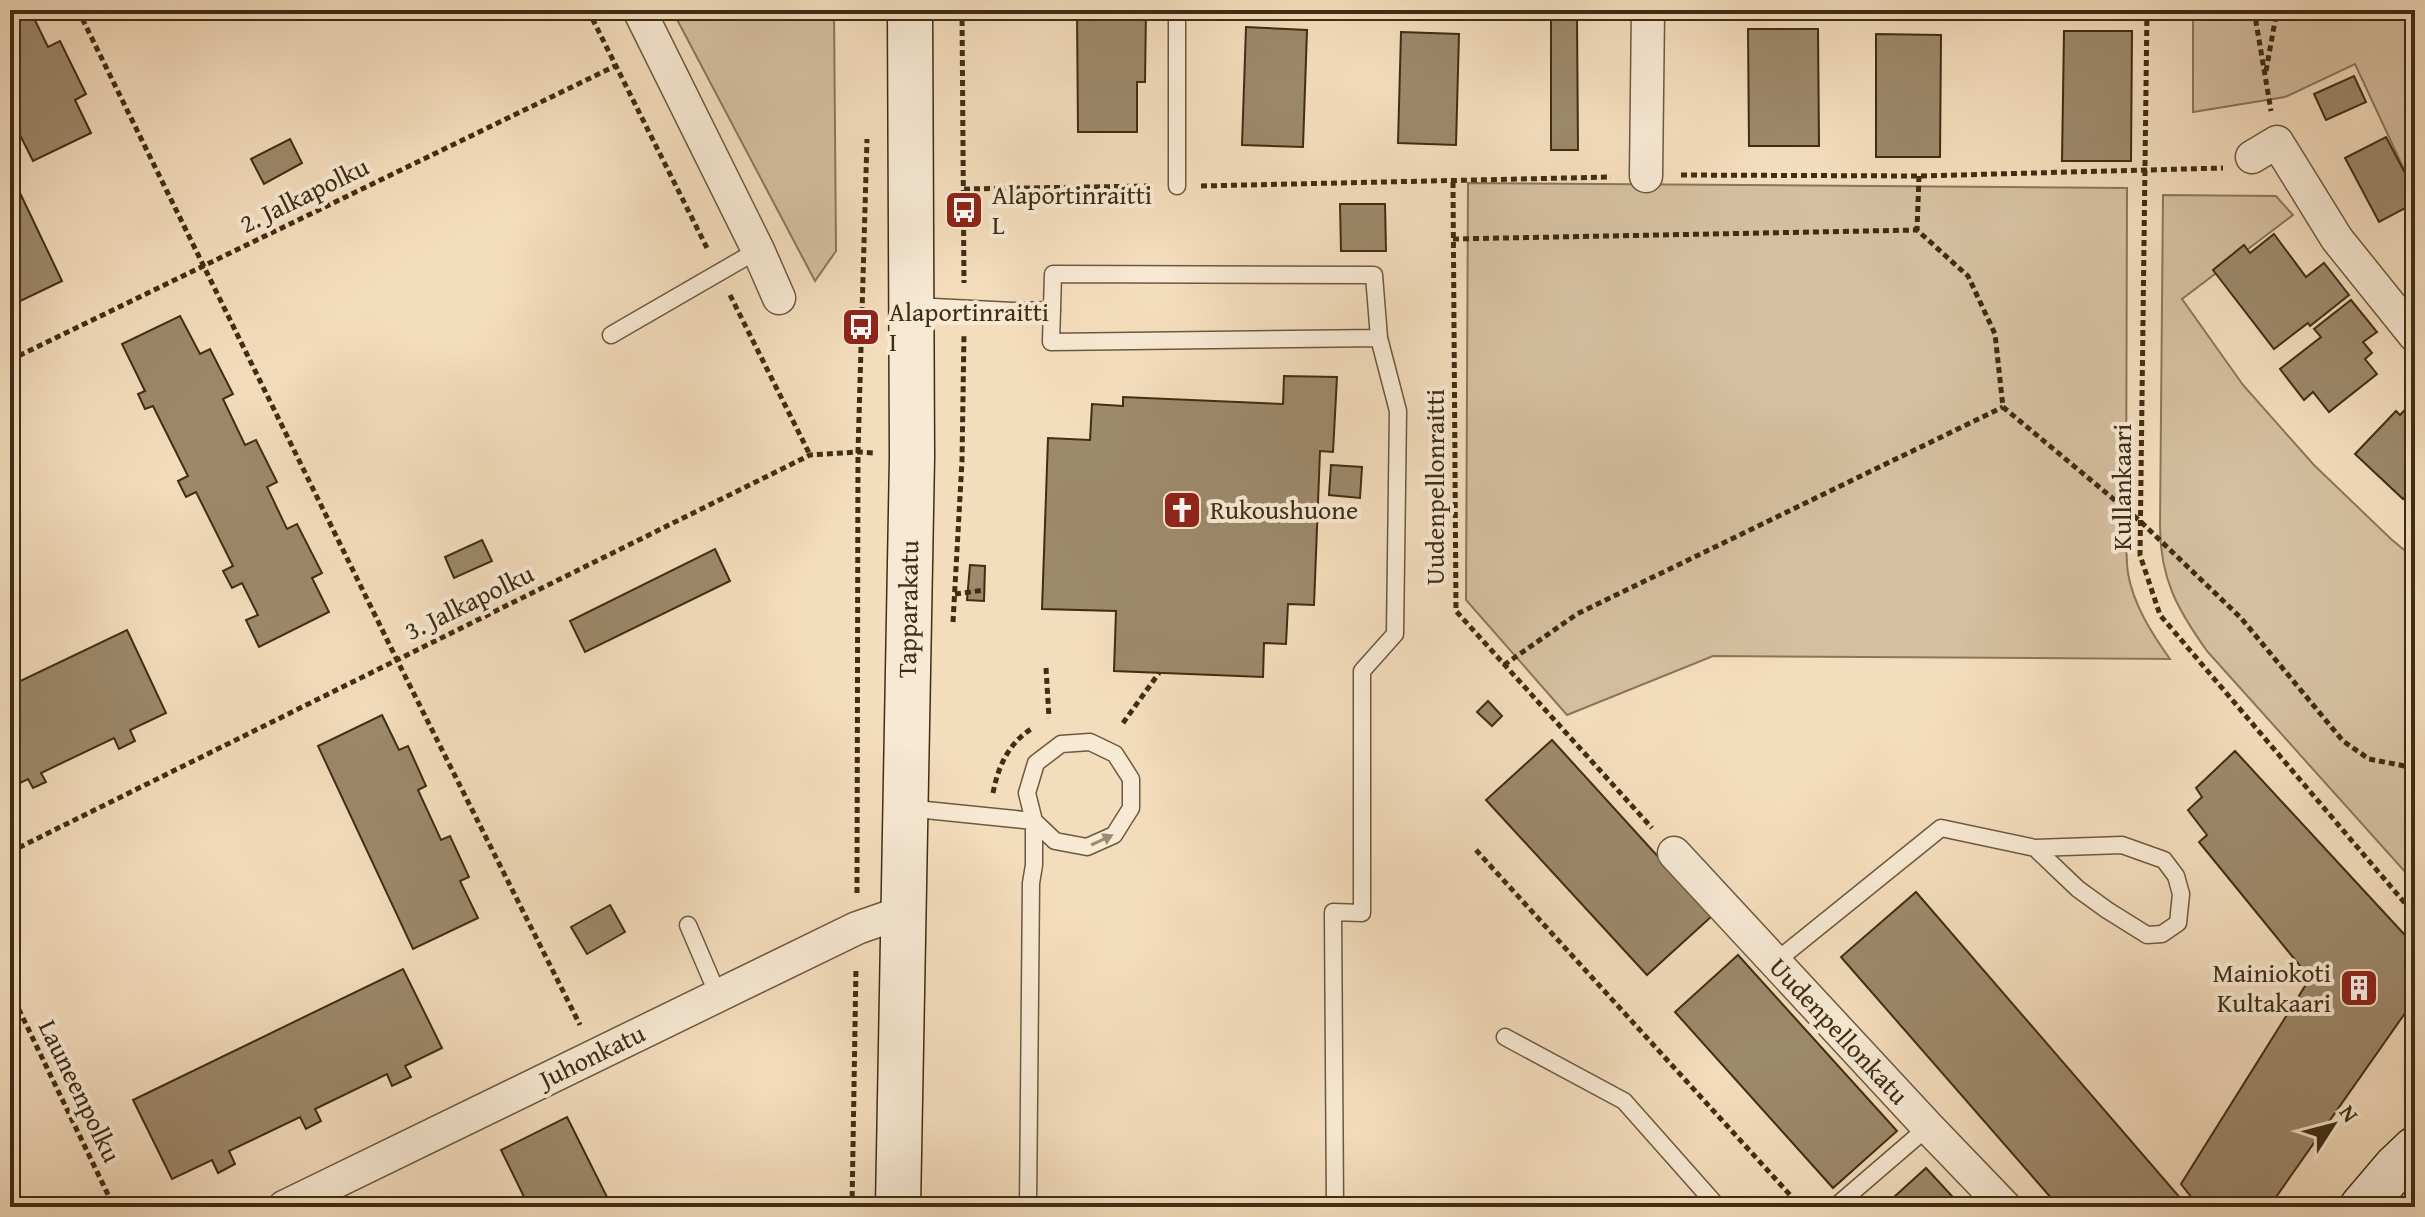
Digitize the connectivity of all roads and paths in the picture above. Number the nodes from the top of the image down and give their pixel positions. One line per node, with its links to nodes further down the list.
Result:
1 (78, 10): 23 (path)
2 (588, 10): 12 (path)
3 (639, 10): 22 (street)
4 (910, 10): 26 (main road, Tapparakatu)
5 (1177, 10): 19 (lane)
6 (1648, 10): 16 (street)
7 (2147, 10): 37 (path, Kullankaari)
8 (2254, 10): 13 (path)
9 (2277, 10): 13 (path)
10 (2405, 10): 11 (path)
11 (2415, 31)
12 (615, 66): 23 (path, 2. Jalkapolku); 24 (path)
13 (2265, 76): 15 (path)
14 (867, 130): 33 (path)
15 (2265, 149): 29 (street)
16 (1646, 176)
17 (1919, 176): 20 (path)
18 (1453, 181): 21 (path, Uudenpellonraitti)
19 (1177, 186)
20 (1917, 230): 21 (path); 32 (path)
21 (1453, 239): 41 (path, Uudenpellonraitti)
22 (758, 250): 24 (lane); 25 (street)
23 (204, 266): 31 (path, 2. Jalkapolku); 40 (path)
24 (720, 274): 28 (lane); 34 (path)
25 (779, 298)
26 (912, 305): 27 (lane); 35 (main road, Tapparakatu)
27 (1052, 310): 30 (lane); 30 (lane)
28 (611, 335)
29 (2415, 336)
30 (1379, 338): 73 (lane)
31 (10, 360)
32 (2003, 407): 37 (path); 41 (path)
33 (858, 452): 34 (path, 3. Jalkapolku); 35 (path, 3. Jalkapolku); 60 (path)
34 (810, 455): 40 (path, 3. Jalkapolku)
35 (912, 457): 36 (path, 3. Jalkapolku); 51 (main road, Tapparakatu)
36 (962, 461)
37 (2140, 521): 49 (path); 58 (path, Kullankaari)
38 (985, 590): 39 (path)
39 (955, 594)
40 (397, 660): 55 (path, 3. Jalkapolku); 65 (path)
41 (1504, 665): 56 (path, Uudenpellonraitti)
42 (1046, 668): 45 (path)
43 (1159, 673): 47 (path)
44 (1062, 715): 45 (path)
45 (1049, 718): 50 (path)
46 (1114, 721): 47 (path)
47 (1123, 723): 48 (path)
48 (1133, 734)
49 (2415, 768)
50 (992, 799)
51 (904, 808): 52 (lane); 57 (main road, Tapparakatu)
52 (1034, 821): 52 (lane, one-way to 52); 72 (lane)
53 (2035, 848): 53 (lane); 61 (lane)
54 (1476, 850): 75 (path)
55 (10, 852)
56 (1674, 853): 61 (street, Uudenpellonkatu)
57 (903, 912): 60 (street, Juhonkatu); 71 (main road, Tapparakatu)
58 (2415, 915)
59 (688, 925): 63 (lane)
60 (857, 928): 63 (street, Juhonkatu); 70 (path)
61 (1775, 962): 66 (street, Uudenpellonkatu)
62 (10, 991): 68 (path, Launeenpolku)
63 (718, 995): 65 (street, Juhonkatu)
64 (1505, 1037): 74 (lane)
65 (594, 1054): 69 (street, Juhonkatu)
66 (1928, 1127): 76 (lane); 77 (street, Uudenpellonkatu)
67 (2415, 1149): 78 (main road)
68 (114, 1207)
69 (284, 1207)
70 (852, 1207)
71 (898, 1207)
72 (1028, 1207)
73 (1335, 1207)
74 (1718, 1207)
75 (1801, 1207)
76 (1835, 1207)
77 (2005, 1207)
78 (2362, 1207)

